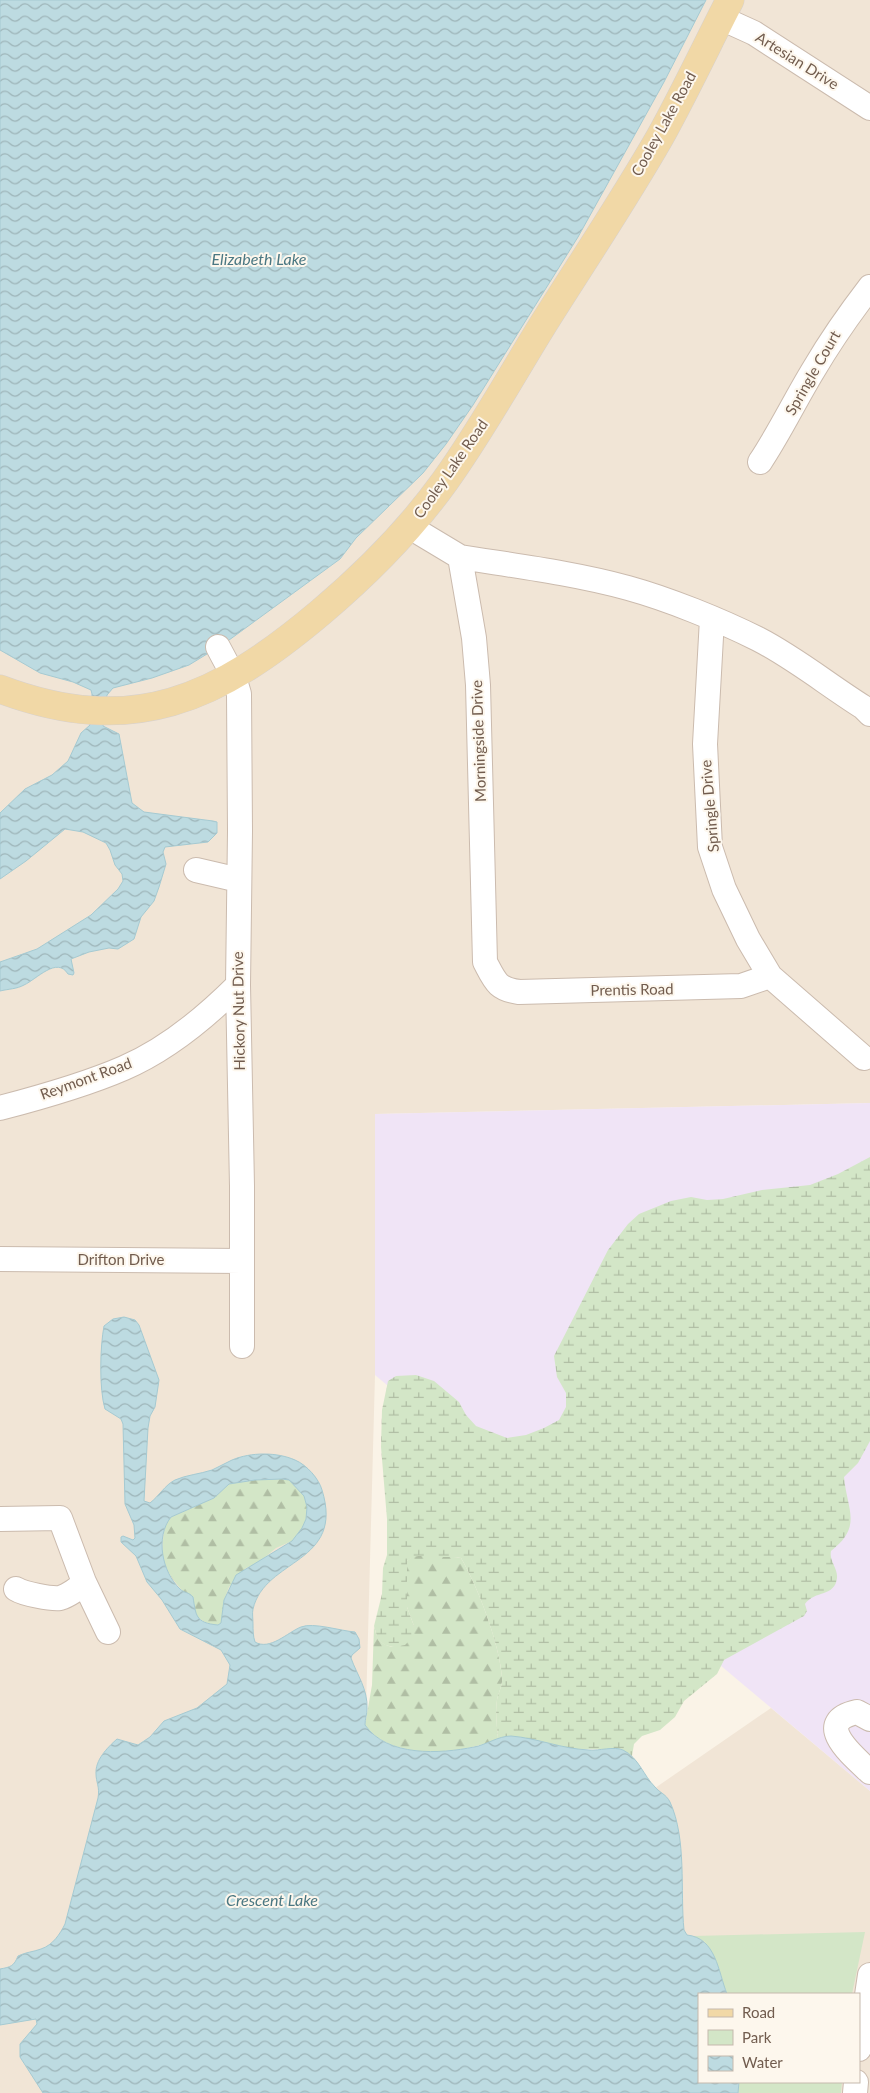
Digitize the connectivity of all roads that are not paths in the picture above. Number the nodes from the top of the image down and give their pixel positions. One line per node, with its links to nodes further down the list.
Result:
1 (725, 9): 2 (street, Artesian Drive); 5 (main road, Cooley Lake Road)
2 (870, 108)
3 (870, 287): 4 (street, Springle Court)
4 (760, 462)
5 (410, 527): 6 (street); 9 (main road, Cooley Lake Road)
6 (460, 557): 7 (street); 15 (street, Morningside Drive)
7 (712, 619): 11 (street); 14 (street, Springle Drive)
8 (218, 647): 9 (street, Hickory Nut Drive)
9 (234, 677): 10 (main road, Cooley Lake Road); 13 (street, Hickory Nut Drive)
10 (0, 689)
11 (868, 706)
12 (204, 865): 13 (street)
13 (239, 880): 16 (street, Hickory Nut Drive)
14 (770, 976): 15 (street, Prentis Road); 17 (street, Springle Drive)
15 (496, 982)
16 (238, 985): 18 (street, Reymont Road); 20 (street, Hickory Nut Drive)
17 (864, 1058)
18 (0, 1108)
19 (0, 1259): 20 (street, Drifton Drive)
20 (242, 1261): 21 (street, Hickory Nut Drive)
21 (242, 1346)
22 (0, 1519): 23 (street)
23 (84, 1582): 24 (street); 25 (street)
24 (16, 1589)
25 (108, 1632)
26 (870, 1719): 27 (street)
27 (870, 1772)
28 (870, 1975): 29 (street)
29 (860, 2042)

